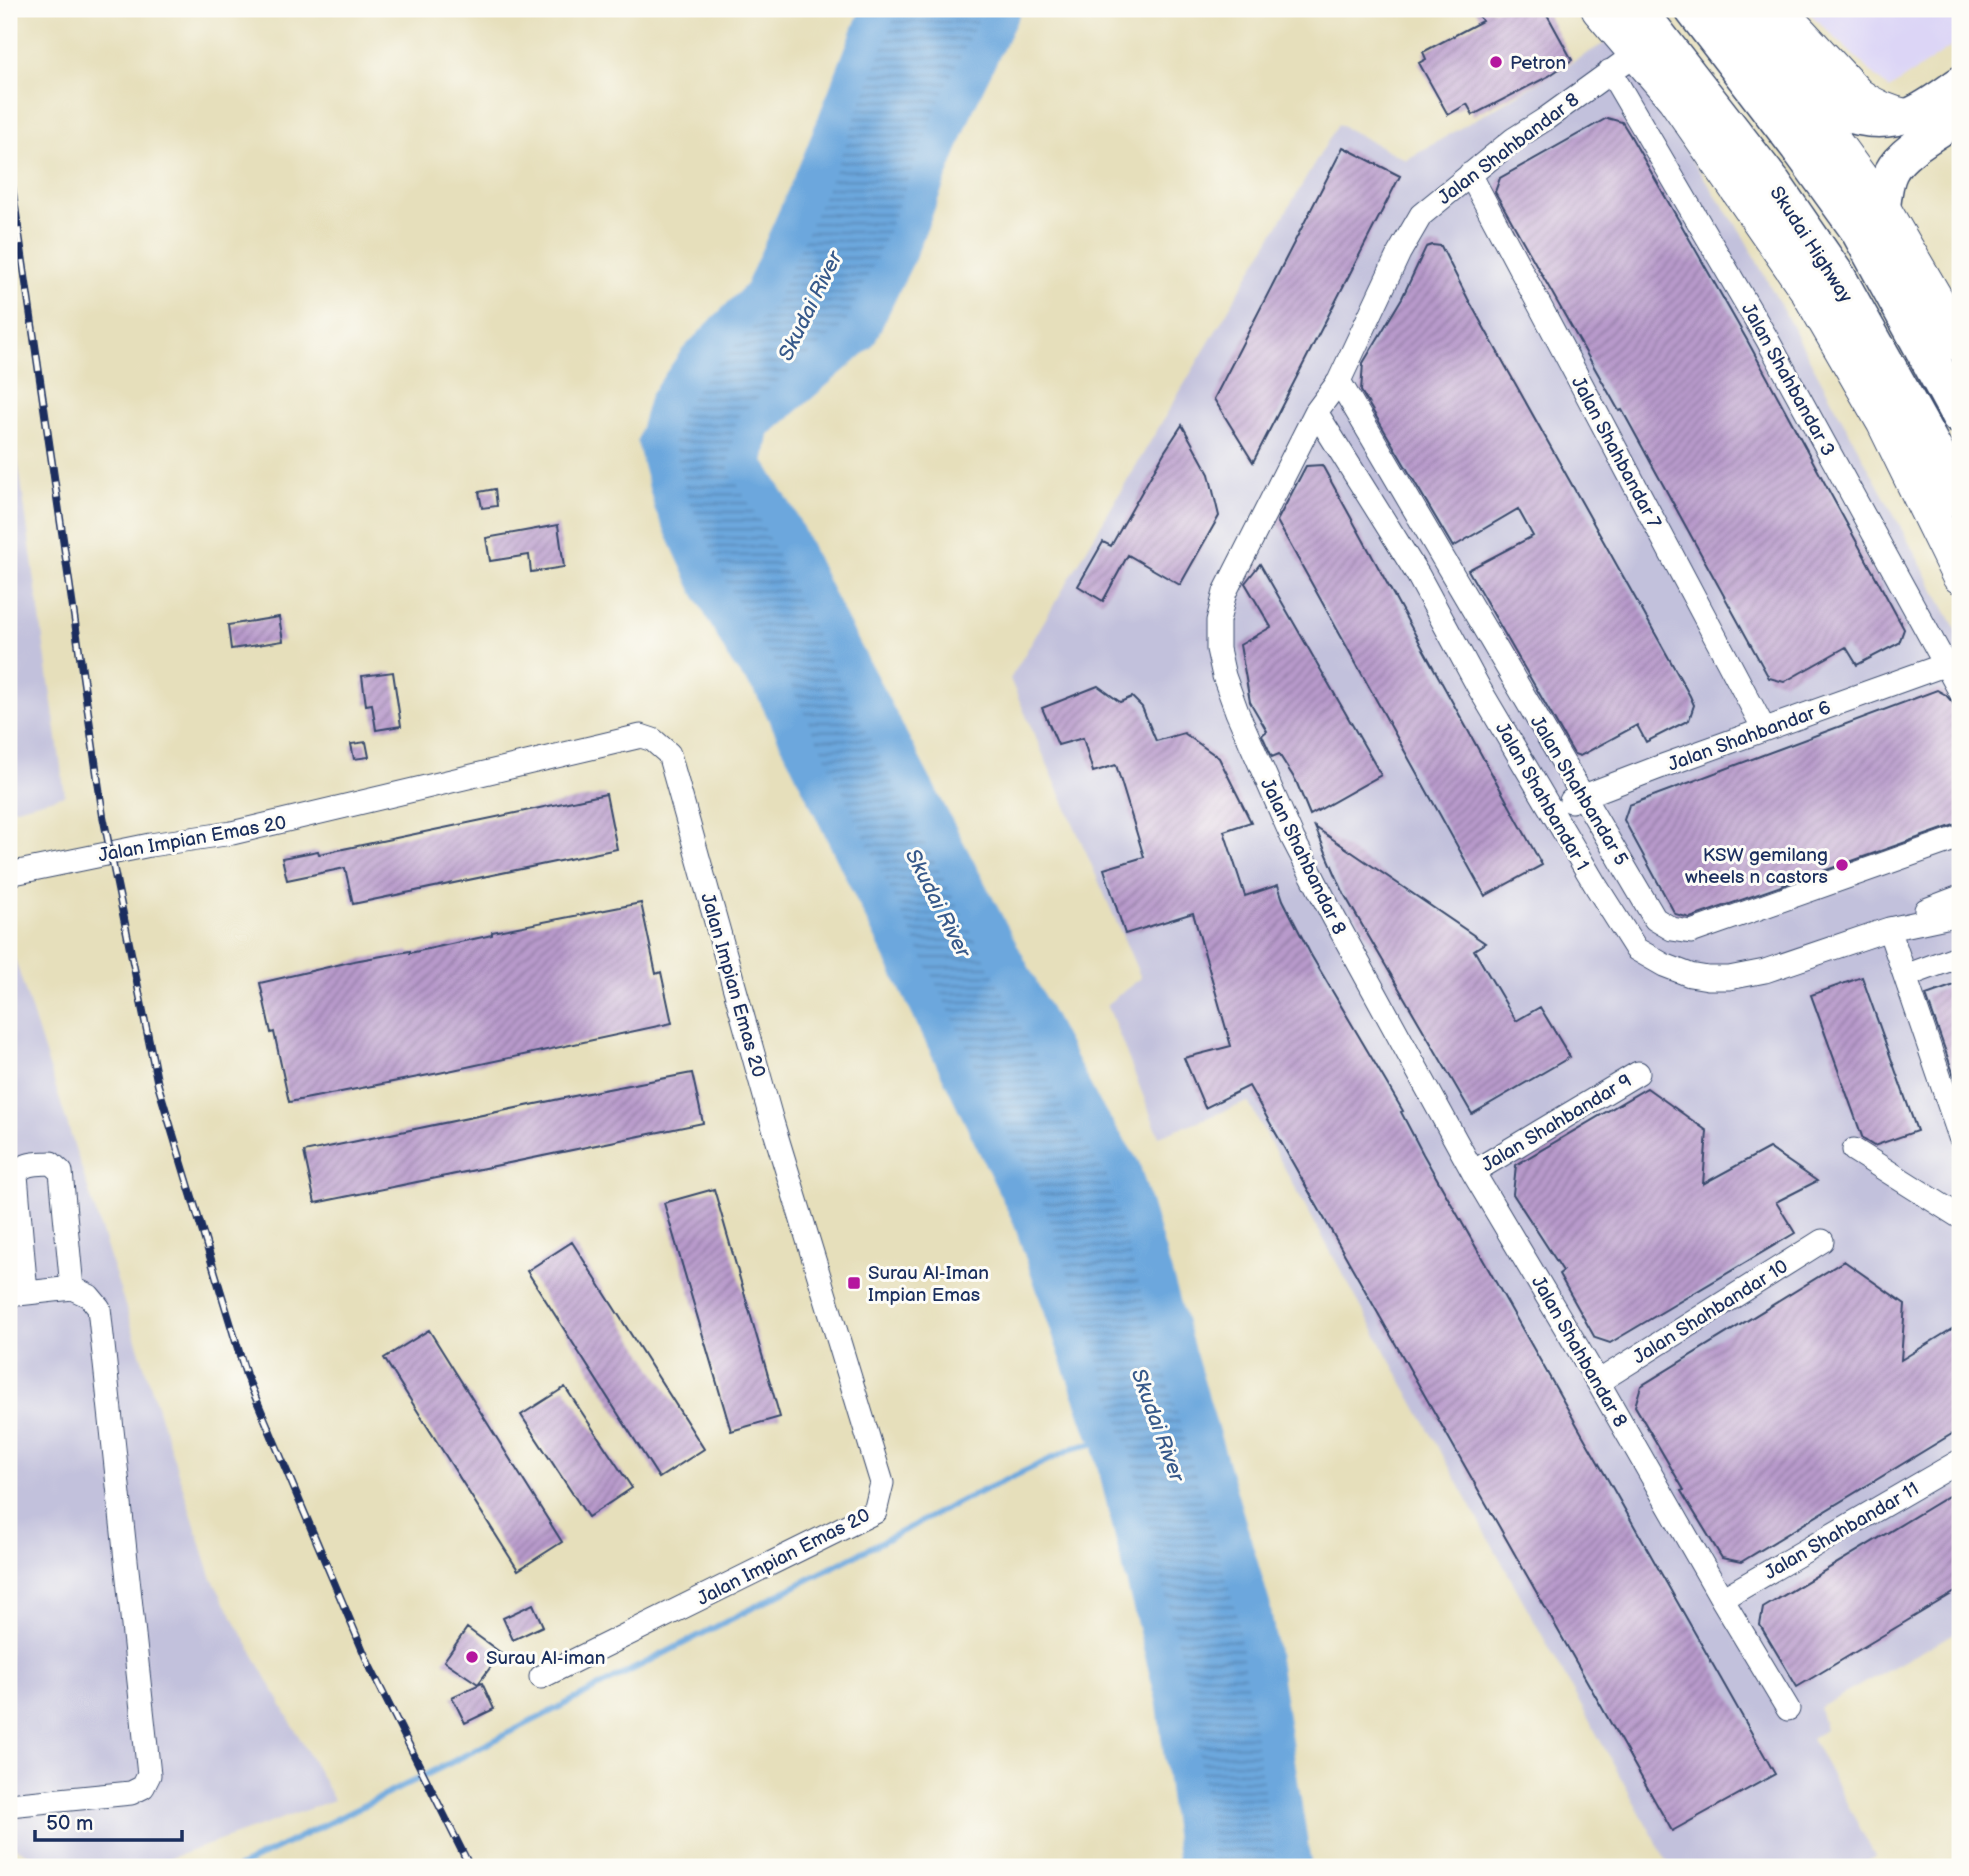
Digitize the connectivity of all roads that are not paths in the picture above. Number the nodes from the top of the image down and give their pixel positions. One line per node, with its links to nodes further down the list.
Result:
1 (1600, 9): 7 (main road)
2 (1636, 9): 20 (highway, Skudai Highway)
3 (1694, 9): 19 (highway)
4 (1727, 9): 9 (main road)
5 (1760, 9): 12 (street)
6 (1781, 9): 11 (street)
7 (1624, 61): 14 (street, Jalan Shahbandar 8); 21 (main road); 22 (street, Jalan Shahbandar 3)
8 (1960, 83): 11 (main road)
9 (1799, 96): 12 (main road); 15 (main road)
10 (1960, 100): 12 (main road)
11 (1909, 114): 12 (main road)
12 (1851, 117)
13 (1960, 117): 15 (main road)
14 (1470, 174): 17 (street, Jalan Shahbandar 8); 24 (street, Jalan Shahbandar 7)
15 (1883, 211): 16 (main road)
16 (1960, 344)
17 (1339, 381): 18 (street, Jalan Shahbandar 8); 25 (street, Jalan Shahbandar 5)
18 (1316, 412): 26 (street, Jalan Shahbandar 1); 37 (street, Jalan Shahbandar 8)
19 (1960, 415)
20 (1960, 498)
21 (1960, 575)
22 (1947, 664): 23 (street, Jalan Shahbandar 3); 24 (street, Jalan Shahbandar 6)
23 (1960, 691)
24 (1763, 729): 25 (street, Jalan Shahbandar 6)
25 (1583, 796): 26 (street, Jalan Shahbandar 6); 27 (street, Jalan Shahbandar 5)
26 (1552, 810): 31 (street, Jalan Shahbandar 1)
27 (1960, 837)
28 (9, 874): 45 (street, Jalan Impian Emas 20)
29 (1960, 897): 31 (street, Jalan Shahbandar 1)
30 (1960, 914): 31 (street, Jalan Shahbandar 1)
31 (1889, 929): 33 (street)
32 (1960, 956): 33 (street)
33 (1905, 975): 35 (street)
34 (1638, 1073): 37 (street, Jalan Shahbandar 9)
35 (1960, 1136)
36 (1854, 1150): 38 (street)
37 (1473, 1172): 42 (street, Jalan Shahbandar 8)
38 (1960, 1217)
39 (1822, 1241): 42 (street, Jalan Shahbandar 10)
40 (72, 1288): 41 (street); 41 (street); 47 (street)
41 (17, 1294)
42 (1598, 1382): 44 (street, Jalan Shahbandar 8)
43 (1960, 1461): 44 (street, Jalan Shahbandar 11)
44 (1722, 1599): 46 (street, Jalan Shahbandar 8)
45 (541, 1677)
46 (1788, 1709)
47 (9, 1805)

